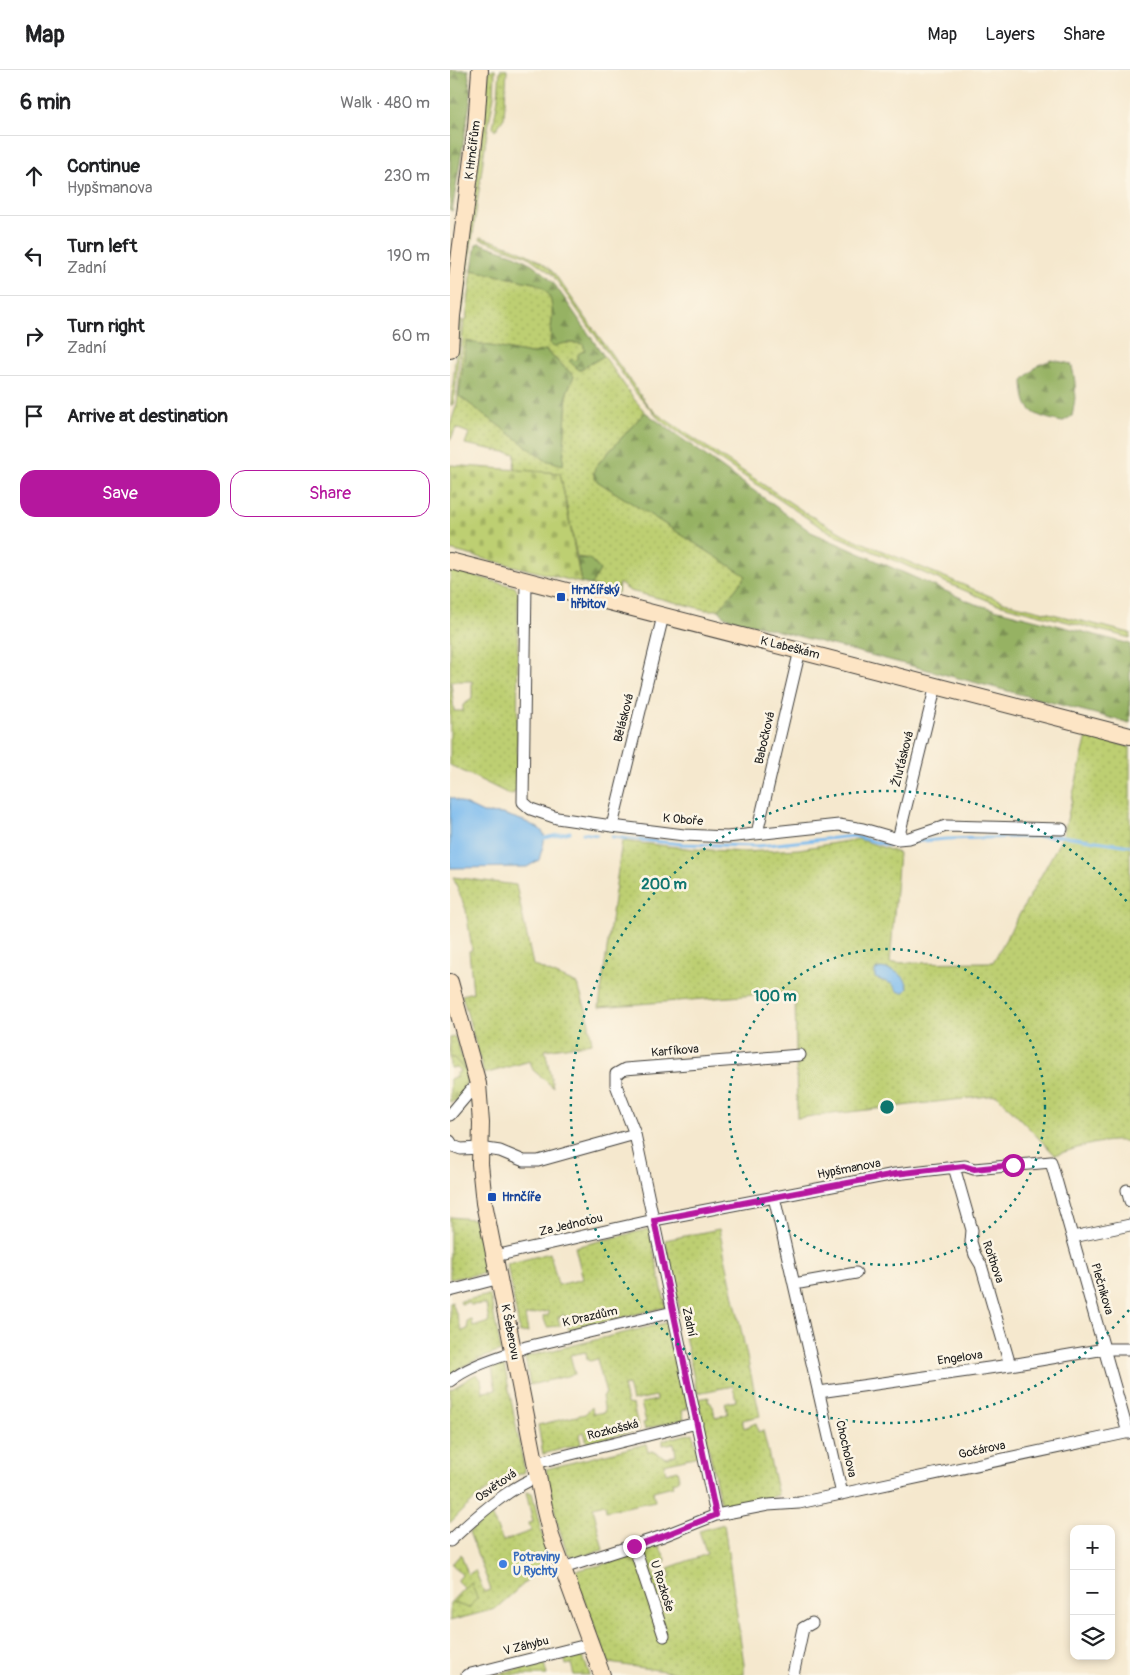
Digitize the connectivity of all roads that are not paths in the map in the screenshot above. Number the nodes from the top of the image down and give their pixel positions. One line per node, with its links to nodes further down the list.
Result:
1 (480, 70): 2 (street, K Hrnčířům)
2 (450, 350)
3 (450, 561): 4 (street, K Labeškám)
4 (526, 581): 5 (street, K Labeškám); 9 (street, K Oboře)
5 (663, 616): 6 (street, K Labeškám); 9 (street, Bělásková)
6 (800, 650): 7 (street, K Labeškám); 11 (street, Babočková)
7 (936, 686): 8 (street, K Labeškám); 12 (street, Žluťásková)
8 (1130, 736)
9 (612, 826): 11 (street, K Oboře)
10 (1062, 829): 12 (street, K Oboře)
11 (757, 833): 12 (street, K Oboře)
12 (898, 839)
13 (450, 982): 15 (street, K Šeberovu)
14 (800, 1055): 17 (street, Karfíkova)
15 (478, 1084): 16 (street); 19 (street, K Šeberovu)
16 (450, 1115)
17 (635, 1134): 19 (street); 23 (street, Zadní)
18 (450, 1141): 19 (street)
19 (480, 1148): 26 (street, K Šeberovu)
20 (1051, 1162): 21 (street, Hypšmanova); 25 (street, Plečnikova)
21 (954, 1167): 22 (street, Hypšmanova); 35 (street, Roithova)
22 (774, 1198): 23 (street, Hypšmanova); 29 (street, Chocholova)
23 (654, 1220): 26 (street, Za Jednotou); 31 (street, Zadní)
24 (1130, 1226): 25 (street)
25 (1073, 1237): 32 (street, Plečnikova)
26 (495, 1256): 28 (street, K Šeberovu)
27 (856, 1273): 29 (street)
28 (500, 1278): 30 (street); 34 (street, K Šeberovu)
29 (794, 1284): 37 (street, Chocholova)
30 (450, 1291)
31 (673, 1312): 34 (street, K Drazdům); 38 (street, Zadní)
32 (1105, 1349): 33 (street); 35 (street, Engelova); 39 (street, Plečnikova)
33 (1130, 1349)
34 (514, 1353): 36 (street, K Drazdům); 40 (street, K Šeberovu)
35 (1010, 1365): 37 (street, Engelova)
36 (450, 1381)
37 (819, 1392): 41 (street, Chocholova)
38 (697, 1423): 40 (street, Rozkošská); 42 (street, Zadní)
39 (1129, 1433): 41 (street, Gočárova)
40 (537, 1470): 43 (street, Osvětová); 45 (street, K Šeberovu)
41 (842, 1494): 42 (street, Chocholova)
42 (716, 1515): 44 (street)
43 (450, 1541)
44 (634, 1546): 45 (street); 47 (street, U Rozkoše)
45 (563, 1568): 48 (street, K Šeberovu)
46 (812, 1623): 51 (street)
47 (664, 1636)
48 (590, 1644): 49 (street, V Záhybu); 50 (street, K Šeberovu)
49 (467, 1675)
50 (602, 1675)
51 (793, 1675)

